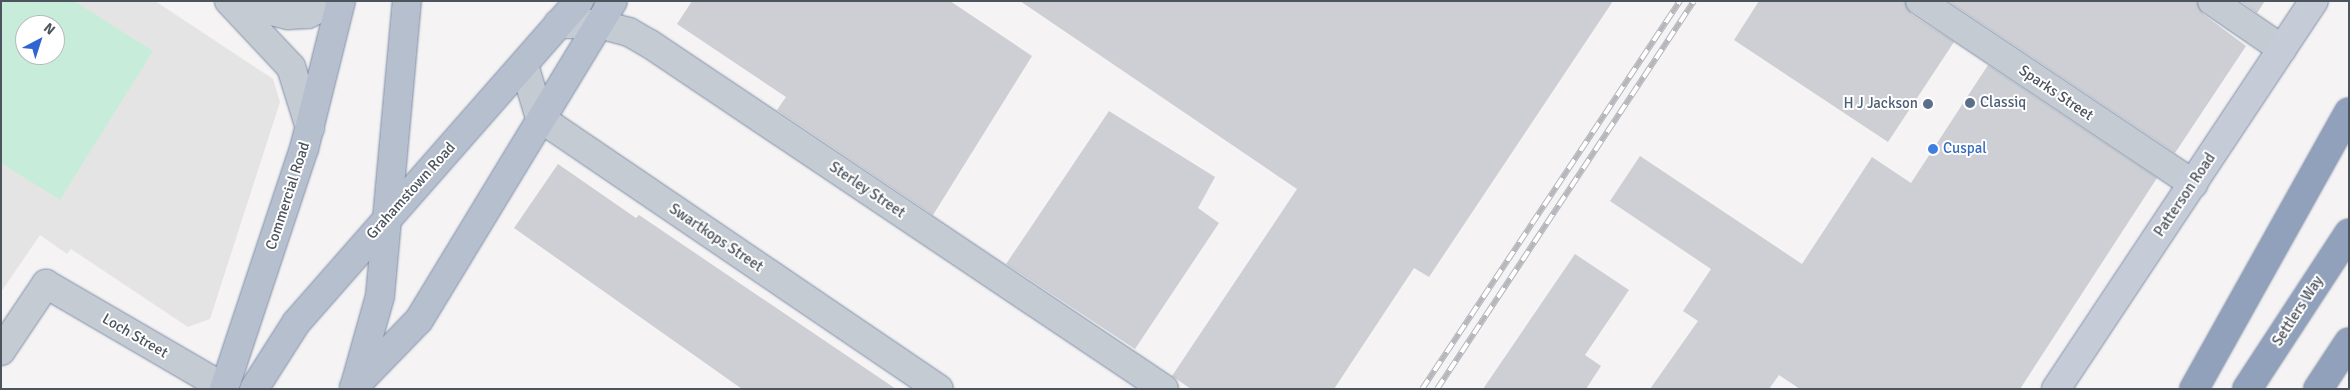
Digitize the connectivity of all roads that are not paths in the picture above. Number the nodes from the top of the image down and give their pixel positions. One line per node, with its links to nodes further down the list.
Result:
1 (230, 1): 2 (street); 16 (street)
2 (333, 1)
3 (341, 1): 16 (main road, Commercial Road)
4 (407, 1): 18 (main road)
5 (579, 1): 10 (main road, Grahamstown Road)
6 (613, 1): 11 (main road)
7 (1920, 1): 17 (street, Sparks Street)
8 (2212, 1): 12 (street)
9 (2314, 1): 12 (street, Patterson Road)
10 (558, 24): 11 (street, Sterley Street); 13 (main road, Grahamstown Road)
11 (599, 24): 15 (main road); 26 (street, Sterley Street)
12 (2282, 49): 17 (street, Patterson Road)
13 (524, 65): 15 (street); 18 (main road, Grahamstown Road)
14 (2349, 112): 28 (highway)
15 (540, 118): 23 (main road); 25 (street, Swartkops Street)
16 (310, 128): 22 (main road, Commercial Road)
17 (2193, 184): 27 (street, Patterson Road)
18 (389, 214): 23 (main road); 24 (main road, Grahamstown Road)
19 (2349, 232): 29 (highway, Settlers Way)
20 (2349, 342): 30 (highway)
21 (1, 351): 22 (street, Loch Street)
22 (225, 388)
23 (353, 388)
24 (254, 389)
25 (939, 389)
26 (1164, 389)
27 (2056, 389)
28 (2194, 389)
29 (2247, 389)
30 (2318, 389)

